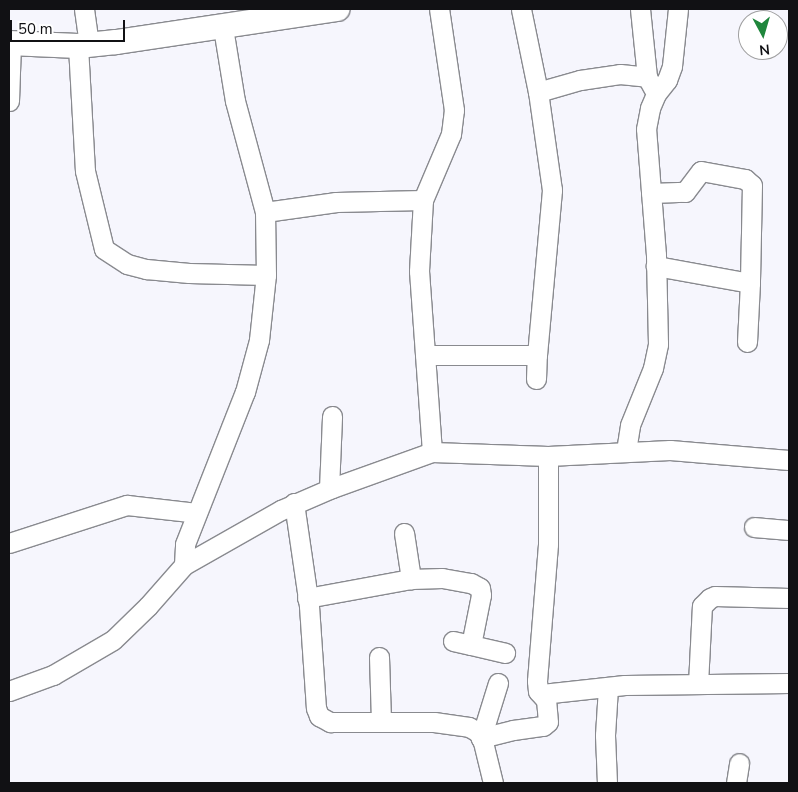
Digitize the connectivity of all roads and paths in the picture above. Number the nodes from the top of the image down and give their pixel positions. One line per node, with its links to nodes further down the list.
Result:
1 (84, 9): 9 (street)
2 (338, 9): 7 (main road)
3 (440, 9): 15 (street)
4 (521, 9): 11 (street)
5 (640, 9): 10 (street)
6 (678, 9): 12 (street)
7 (223, 28): 9 (main road); 16 (street)
8 (10, 44): 9 (main road); 13 (street)
9 (84, 45): 18 (street)
10 (647, 77): 11 (street); 12 (street)
11 (538, 92): 21 (street)
12 (656, 94): 14 (street)
13 (9, 101)
14 (651, 193): 17 (street); 19 (street)
15 (423, 200): 16 (street); 22 (street)
16 (265, 212): 18 (street)
17 (656, 266): 19 (street); 25 (street)
18 (266, 275): 31 (street)
19 (750, 283): 20 (street)
20 (747, 342)
21 (537, 354): 22 (street); 23 (street)
22 (425, 355): 26 (street)
23 (536, 379)
24 (332, 416): 29 (street)
25 (626, 451): 27 (street); 28 (street)
26 (432, 452): 27 (street); 29 (street)
27 (548, 456): 47 (street)
28 (789, 460)
29 (329, 489): 30 (street)
30 (294, 503): 36 (street); 38 (street)
31 (197, 513): 35 (street); 36 (street)
32 (754, 527): 33 (street)
33 (789, 530)
34 (404, 532): 37 (street)
35 (9, 543)
36 (184, 565): 46 (street)
37 (411, 579): 38 (street); 40 (street)
38 (307, 598): 48 (street)
39 (789, 598): 44 (street)
40 (505, 653)
41 (379, 657): 48 (street)
42 (498, 683): 49 (street)
43 (789, 683): 44 (street)
44 (698, 684): 45 (street)
45 (608, 687): 47 (street); 52 (street)
46 (9, 691)
47 (542, 694): 49 (street)
48 (381, 722): 49 (street)
49 (481, 738): 51 (street)
50 (739, 763): 53 (street)
51 (493, 783)
52 (607, 783)
53 (736, 783)

